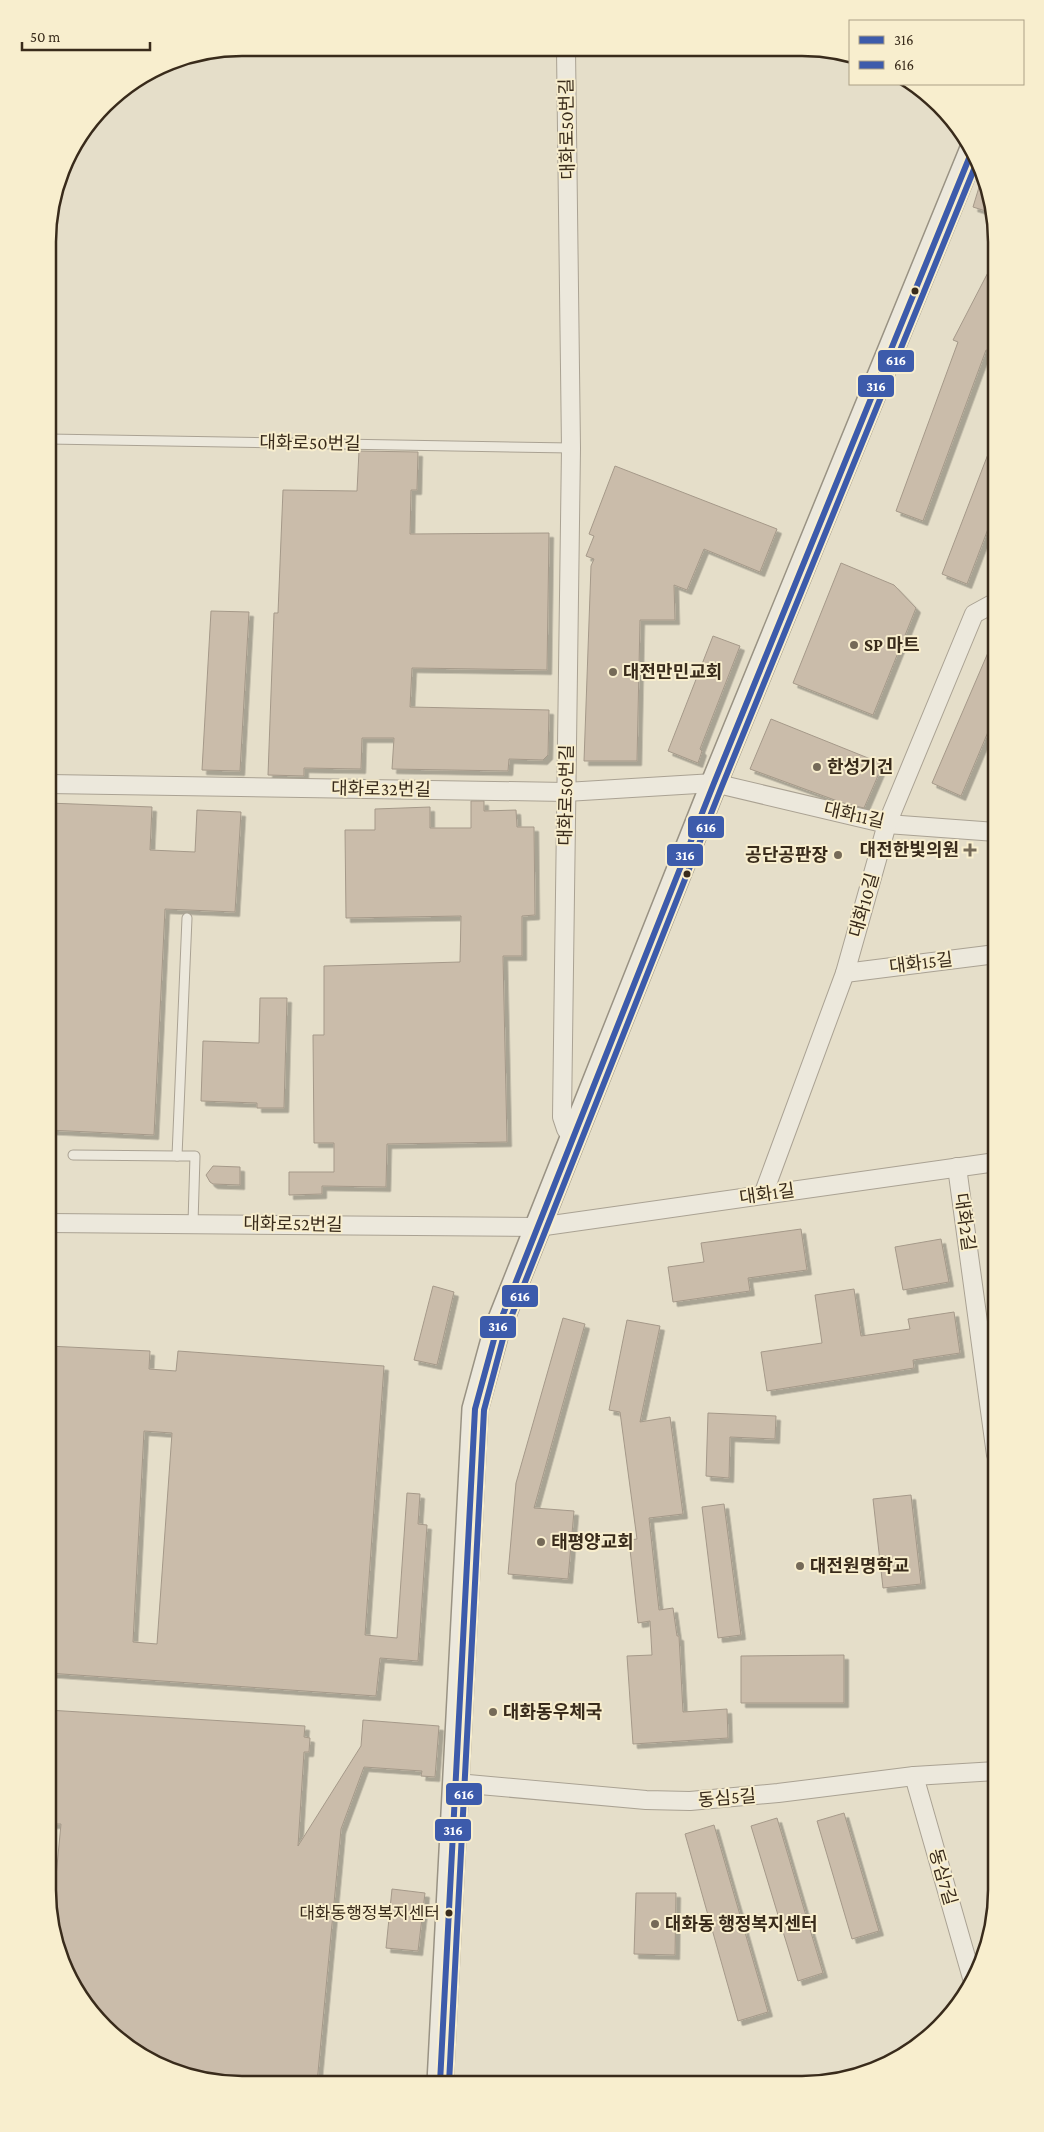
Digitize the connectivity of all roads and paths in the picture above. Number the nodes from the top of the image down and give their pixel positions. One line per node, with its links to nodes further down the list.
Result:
1 (566, 56): 4 (street, 대화로50번길)
2 (969, 159): 6 (main road)
3 (56, 439): 4 (lane, 대화로50번길)
4 (571, 448): 8 (street, 대화로50번길)
5 (988, 606): 9 (street, 대화10길)
6 (714, 783): 8 (street, 대화로32번길); 9 (street, 대화11길); 14 (main road)
7 (56, 784): 8 (street, 대화로32번길)
8 (566, 792): 14 (street, 대화로50번길)
9 (888, 824): 10 (street, 대화11길); 13 (street, 대화10길)
10 (988, 831)
11 (187, 918): 16 (lane)
12 (988, 955): 13 (street, 대화15길)
13 (845, 973): 19 (street, 대화10길)
14 (573, 1138): 22 (main road)
15 (73, 1155): 16 (lane)
16 (177, 1156): 21 (lane)
17 (988, 1163): 18 (street, 대화1길)
18 (957, 1167): 19 (street, 대화1길); 23 (street, 대화2길)
19 (763, 1195): 22 (street, 대화1길)
20 (56, 1223): 21 (street, 대화로52번길)
21 (193, 1223): 22 (street, 대화로52번길)
22 (538, 1227): 26 (main road)
23 (988, 1367)
24 (988, 1771): 25 (street, 동심5길)
25 (914, 1776): 26 (street, 동심5길); 27 (street, 동심7길)
26 (457, 1783): 28 (main road)
27 (970, 1970)
28 (440, 2076)

